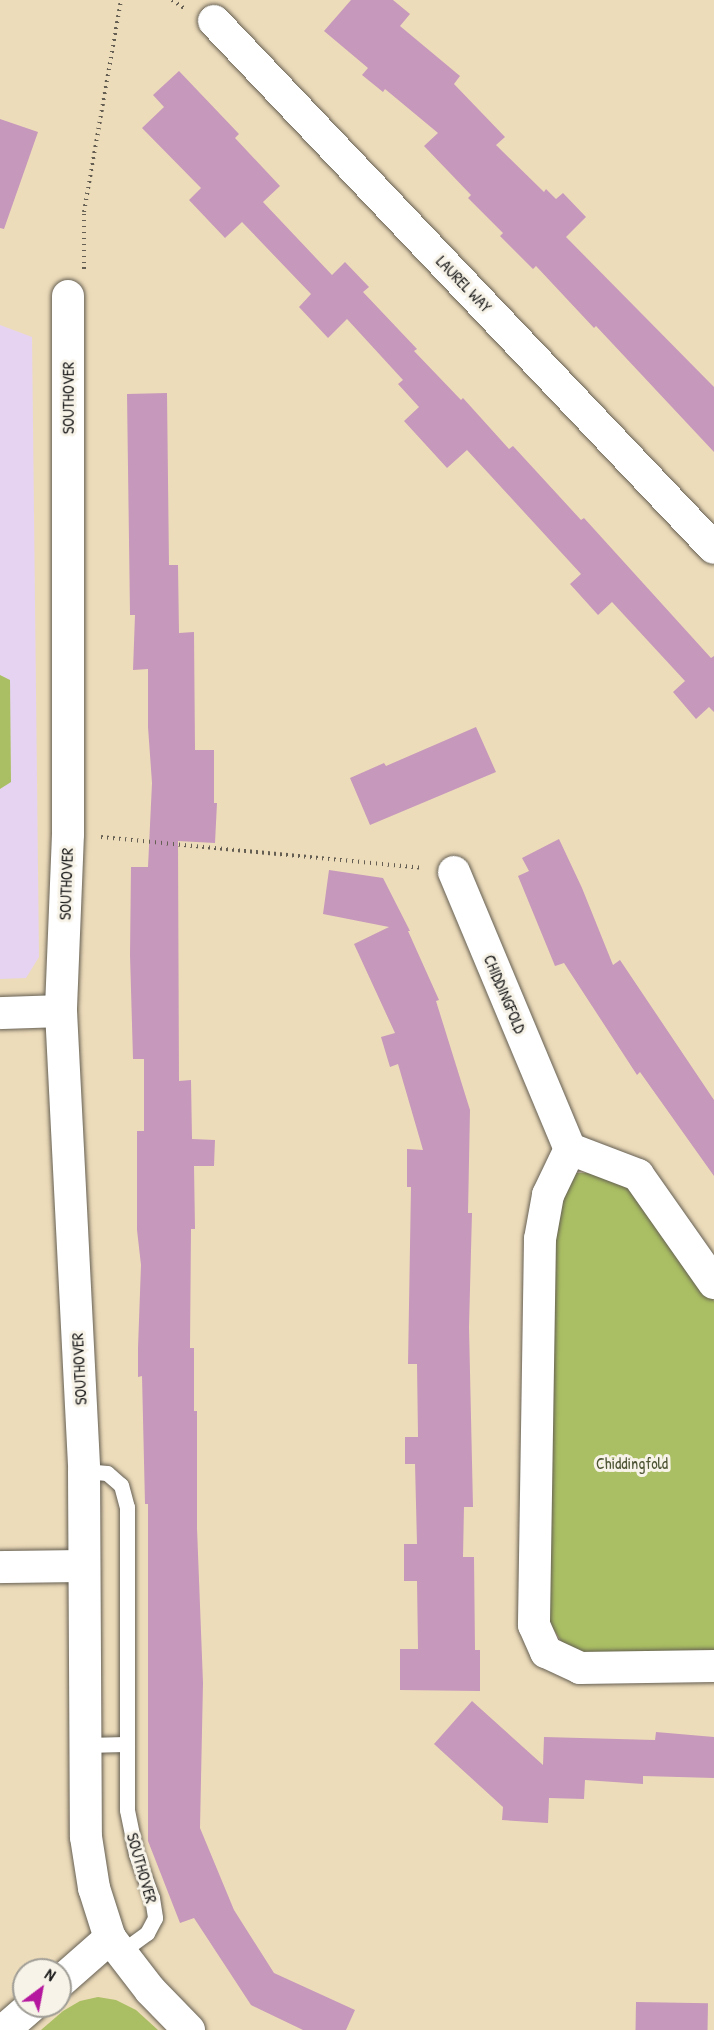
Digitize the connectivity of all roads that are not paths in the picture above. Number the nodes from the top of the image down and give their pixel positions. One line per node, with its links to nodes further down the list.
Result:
1 (214, 21): 3 (street, LAUREL WAY)
2 (68, 296): 5 (street, SOUTHOVER)
3 (714, 548)
4 (454, 872): 7 (street, CHIDDINGFOLD)
5 (61, 1011): 6 (street); 9 (street, SOUTHOVER)
6 (0, 1013)
7 (570, 1149): 8 (street); 12 (street)
8 (714, 1283)
9 (84, 1472): 10 (street, SOUTHOVER); 13 (lane, SOUTHOVER)
10 (84, 1566): 11 (street); 14 (street, SOUTHOVER)
11 (0, 1568)
12 (714, 1666)
13 (127, 1744): 14 (lane); 15 (lane, SOUTHOVER)
14 (84, 1745): 15 (street, SOUTHOVER)
15 (115, 1945): 16 (street, SOUTHOVER); 19 (street, SOUTHOVER)
16 (72, 1974)
17 (18, 2018): 18 (street)
18 (4, 2030)
19 (189, 2030)

